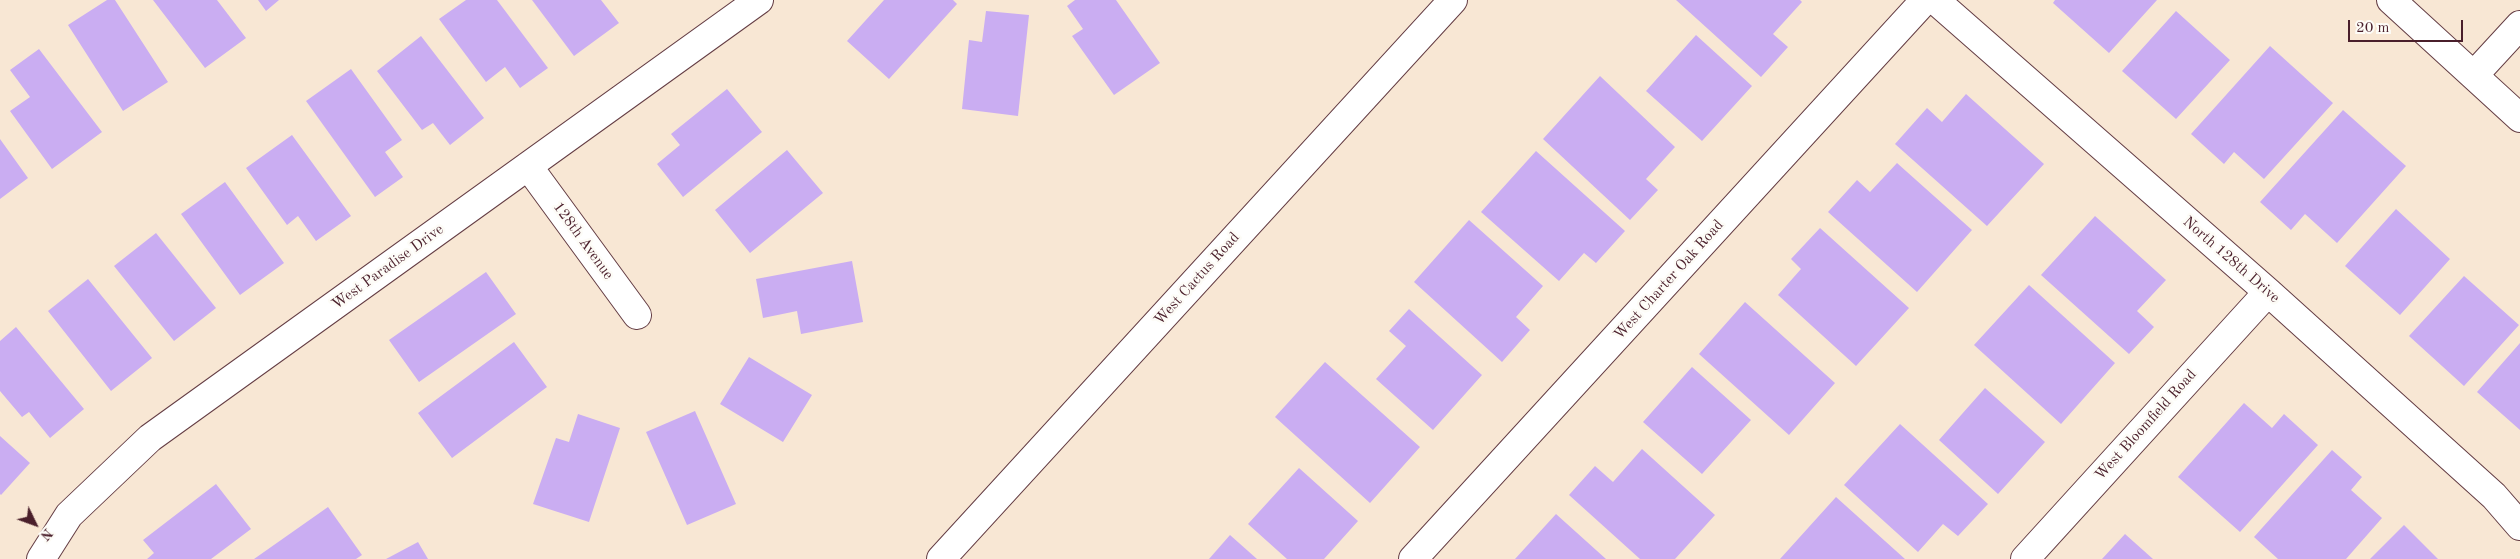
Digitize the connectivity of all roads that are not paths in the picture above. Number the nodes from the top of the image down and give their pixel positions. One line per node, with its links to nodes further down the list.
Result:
1 (759, 0): 9 (street, West Paradise Drive)
2 (1453, 0): 14 (street, West Cactus Road)
3 (1925, 0): 15 (street, West Charter Oak Road)
4 (1935, 0): 10 (street, North 128th Drive)
5 (2391, 0): 7 (street)
6 (2520, 25): 7 (street)
7 (2474, 75): 8 (street)
8 (2520, 118)
9 (528, 166): 11 (street, 128th Avenue); 13 (street, West Paradise Drive)
10 (2268, 292): 12 (street, North 128th Drive); 16 (street, West Bloomfield Road)
11 (637, 316)
12 (2520, 526)
13 (41, 559)
14 (941, 559)
15 (1413, 559)
16 (2025, 559)

